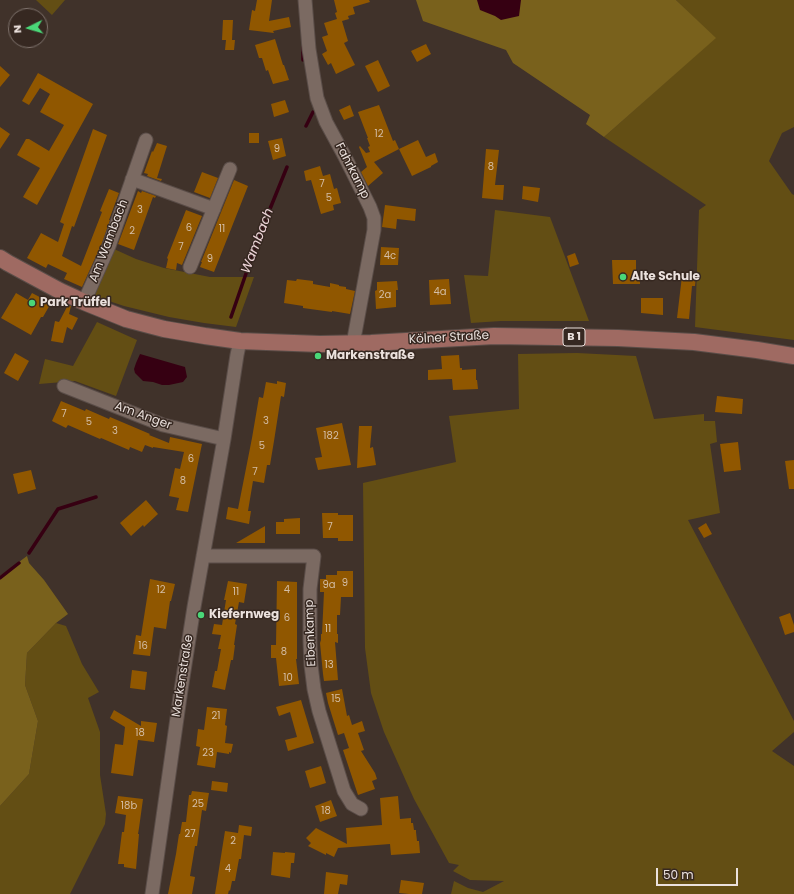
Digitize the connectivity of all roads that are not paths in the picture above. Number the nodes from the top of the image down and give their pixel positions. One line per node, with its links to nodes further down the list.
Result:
1 (305, 0): 10 (street, Fahrkamp)
2 (146, 140): 4 (street, Am Wambach)
3 (230, 169): 5 (street)
4 (132, 179): 5 (street); 8 (street, Am Wambach)
5 (214, 209): 7 (street)
6 (0, 258): 8 (main road, Kölner Straße / B 1)
7 (190, 267)
8 (84, 302): 9 (main road, Kölner Straße / B 1)
9 (240, 341): 10 (main road, Kölner Straße / B 1); 13 (street, Markenstraße)
10 (353, 344): 11 (main road, Kölner Straße / B 1)
11 (794, 356)
12 (64, 386): 13 (street, Am Anger)
13 (224, 439): 14 (street, Markenstraße)
14 (203, 556): 15 (street, Eibenkamp); 16 (street, Markenstraße)
15 (361, 809)
16 (152, 894)

